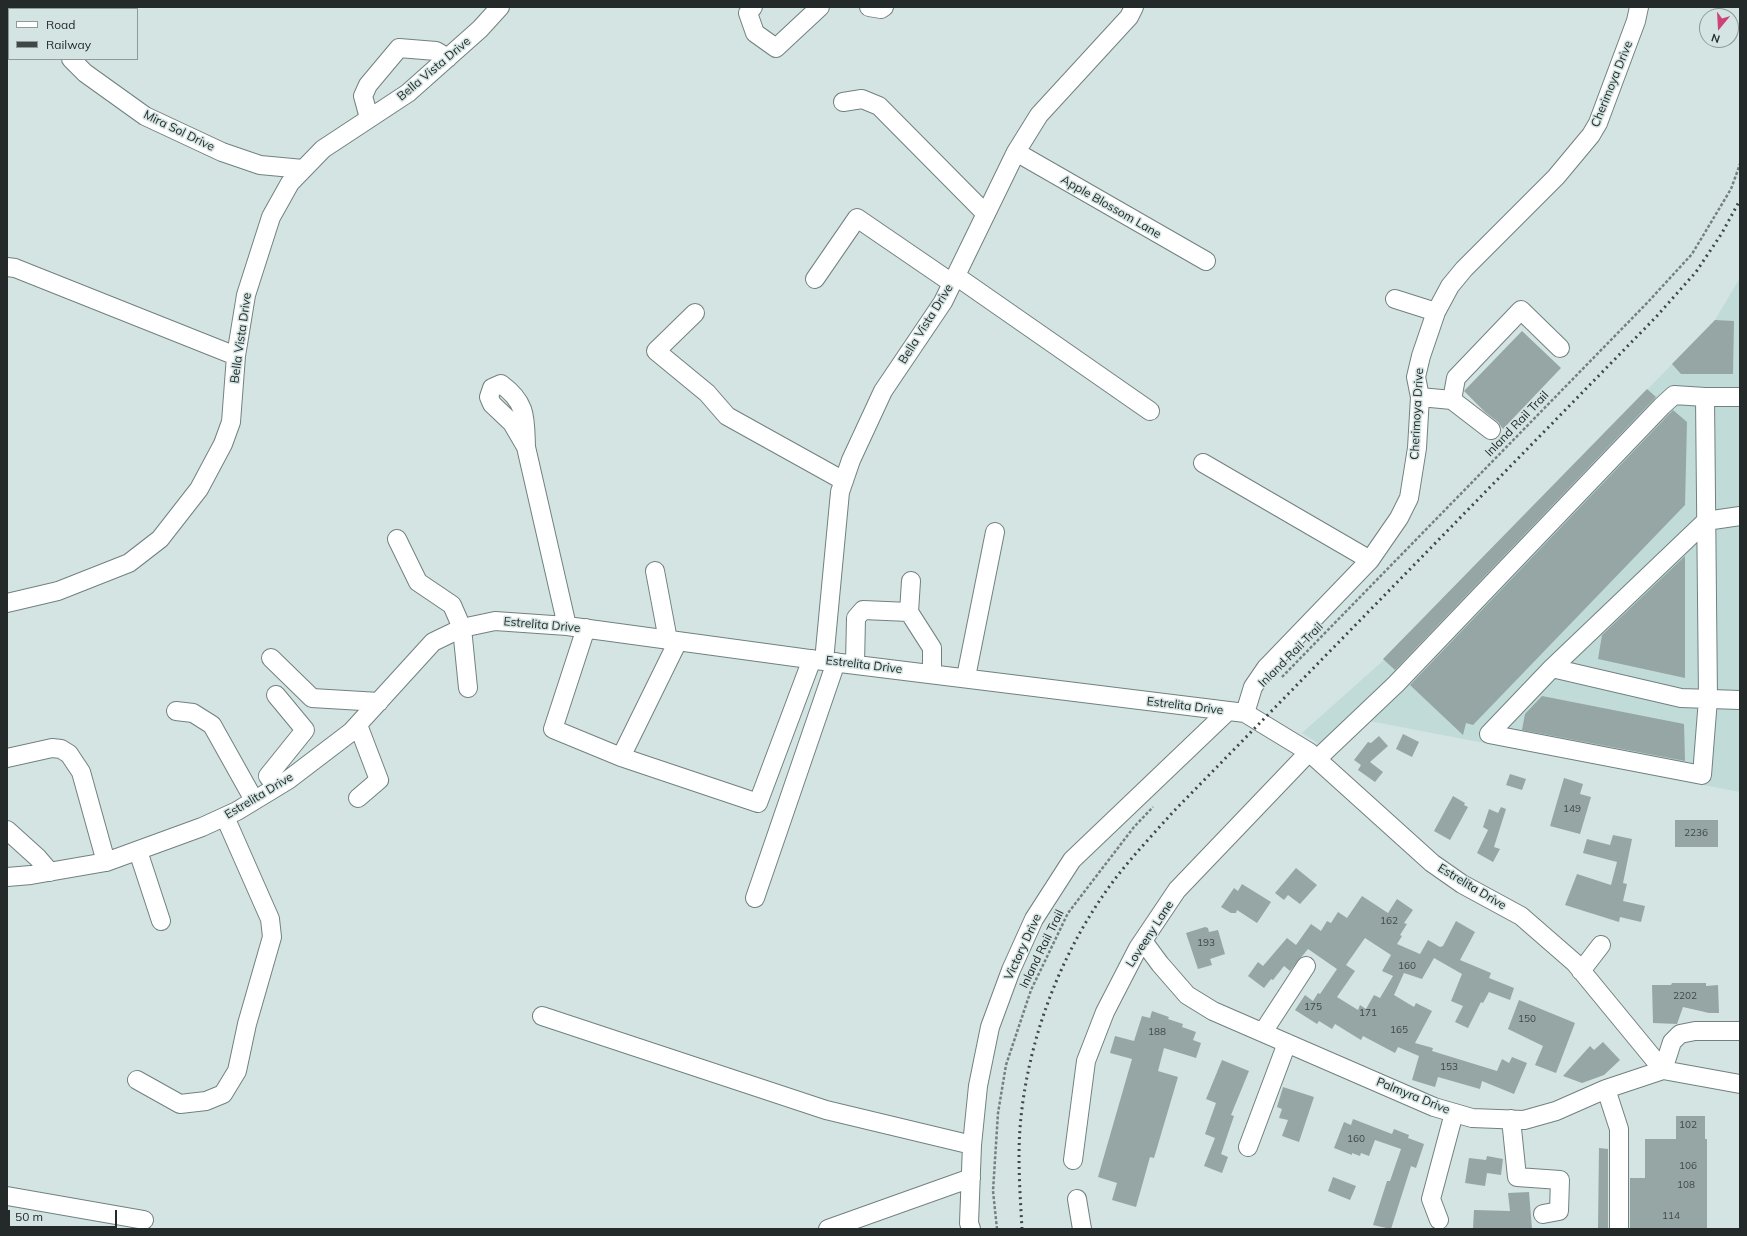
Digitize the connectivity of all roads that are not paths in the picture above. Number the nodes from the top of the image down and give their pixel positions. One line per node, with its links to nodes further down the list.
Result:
1 (500, 7): 10 (street, Bella Vista Drive)
2 (753, 7): 3 (street)
3 (820, 7)
4 (869, 7): 5 (street)
5 (884, 7)
6 (1119, 7): 9 (street)
7 (1134, 7): 9 (street, Bella Vista Drive)
8 (1639, 7): 22 (street, Cherimoya Drive)
9 (1118, 29): 14 (street, Bella Vista Drive)
10 (448, 58): 13 (street, Bella Vista Drive); 13 (street)
11 (72, 60): 15 (street, Mira Sol Drive)
12 (843, 102): 16 (street)
13 (369, 118): 15 (street, Bella Vista Drive)
14 (1016, 152): 16 (street, Bella Vista Drive); 17 (street, Apple Blossom Lane)
15 (303, 169): 25 (street, Bella Vista Drive)
16 (986, 214): 20 (street, Bella Vista Drive)
17 (1206, 261)
18 (7, 267): 25 (street)
19 (815, 279): 20 (street)
20 (954, 279): 30 (street); 34 (street, Bella Vista Drive)
21 (1395, 299): 22 (street)
22 (1436, 312): 26 (street, Cherimoya Drive)
23 (695, 313): 34 (street)
24 (1560, 348): 29 (street)
25 (236, 356): 42 (street, Bella Vista Drive)
26 (1420, 397): 29 (street); 39 (street, Cherimoya Drive)
27 (1705, 397): 28 (street, Loveeny Lane); 36 (street); 63 (street, Loveeny Lane)
28 (1740, 397)
29 (1452, 400): 31 (street)
30 (1150, 411)
31 (1491, 430)
32 (526, 447): 44 (street)
33 (1203, 463): 39 (street)
34 (844, 481): 49 (street, Bella Vista Drive)
35 (1740, 516): 36 (street)
36 (1706, 521): 51 (street); 56 (street)
37 (995, 532): 53 (street)
38 (397, 538): 45 (street)
39 (1370, 560): 61 (street, Cherimoya Drive)
40 (656, 571): 47 (street)
41 (911, 581): 43 (street)
42 (7, 603)
43 (909, 612): 50 (street); 52 (street)
44 (567, 626): 45 (street, Estrelita Drive); 46 (street, Estrelita Drive)
45 (462, 628): 54 (street); 58 (street, Estrelita Drive)
46 (586, 628): 47 (street, Estrelita Drive); 64 (street)
47 (673, 640): 49 (street, Estrelita Drive); 64 (street)
48 (271, 658): 58 (street)
49 (824, 661): 50 (street, Estrelita Drive); 64 (street); 75 (street)
50 (855, 664): 52 (street, Estrelita Drive)
51 (1552, 668): 56 (street); 56 (street)
52 (932, 673): 53 (street, Estrelita Drive)
53 (966, 677): 60 (street, Estrelita Drive)
54 (468, 688)
55 (276, 695): 66 (street)
56 (1708, 699): 57 (street)
57 (1740, 700)
58 (378, 702): 62 (street, Estrelita Drive)
59 (176, 711): 68 (street)
60 (1227, 712): 61 (street, Estrelita Drive); 91 (street, Victory Drive)
61 (1245, 713): 63 (street, Estrelita Drive)
62 (358, 725): 66 (street, Estrelita Drive); 67 (street)
63 (1313, 756): 77 (street, Loveeny Lane); 80 (street, Estrelita Drive)
64 (621, 757)
65 (7, 758): 72 (street)
66 (276, 787): 68 (street, Estrelita Drive)
67 (358, 798)
68 (254, 800): 69 (street, Estrelita Drive)
69 (225, 817): 71 (street, Estrelita Drive); 86 (street)
70 (7, 830): 73 (street)
71 (138, 851): 72 (street, Estrelita Drive); 76 (street)
72 (106, 862): 73 (street, Estrelita Drive)
73 (50, 872): 74 (street, Estrelita Drive)
74 (7, 877)
75 (755, 898)
76 (161, 921)
77 (1143, 941): 83 (street, Palmyra Drive); 93 (street, Loveeny Lane)
78 (1601, 945): 80 (street)
79 (1306, 966): 83 (street)
80 (1581, 971): 85 (street, Estrelita Drive)
81 (542, 1016): 91 (street)
82 (1740, 1030): 85 (street)
83 (1263, 1032): 84 (street, Palmyra Drive)
84 (1288, 1043): 89 (street, Palmyra Drive); 92 (street)
85 (1663, 1070): 87 (street, Palmyra Drive); 88 (street, Palmyra Drive)
86 (137, 1080)
87 (1740, 1084)
88 (1606, 1089): 90 (street, Palmyra Drive); 103 (street)
89 (1454, 1113): 90 (street, Palmyra Drive); 99 (street)
90 (1511, 1119): 97 (street)
91 (972, 1145): 94 (street, Victory Drive)
92 (1248, 1147)
93 (1073, 1160)
94 (971, 1178): 100 (street); 101 (street, Victory Drive)
95 (7, 1196): 98 (street)
96 (1077, 1199): 102 (street)
97 (1543, 1214)
98 (144, 1220)
99 (1439, 1220)
100 (828, 1229)
101 (971, 1229)
102 (1082, 1229)
103 (1619, 1229)

